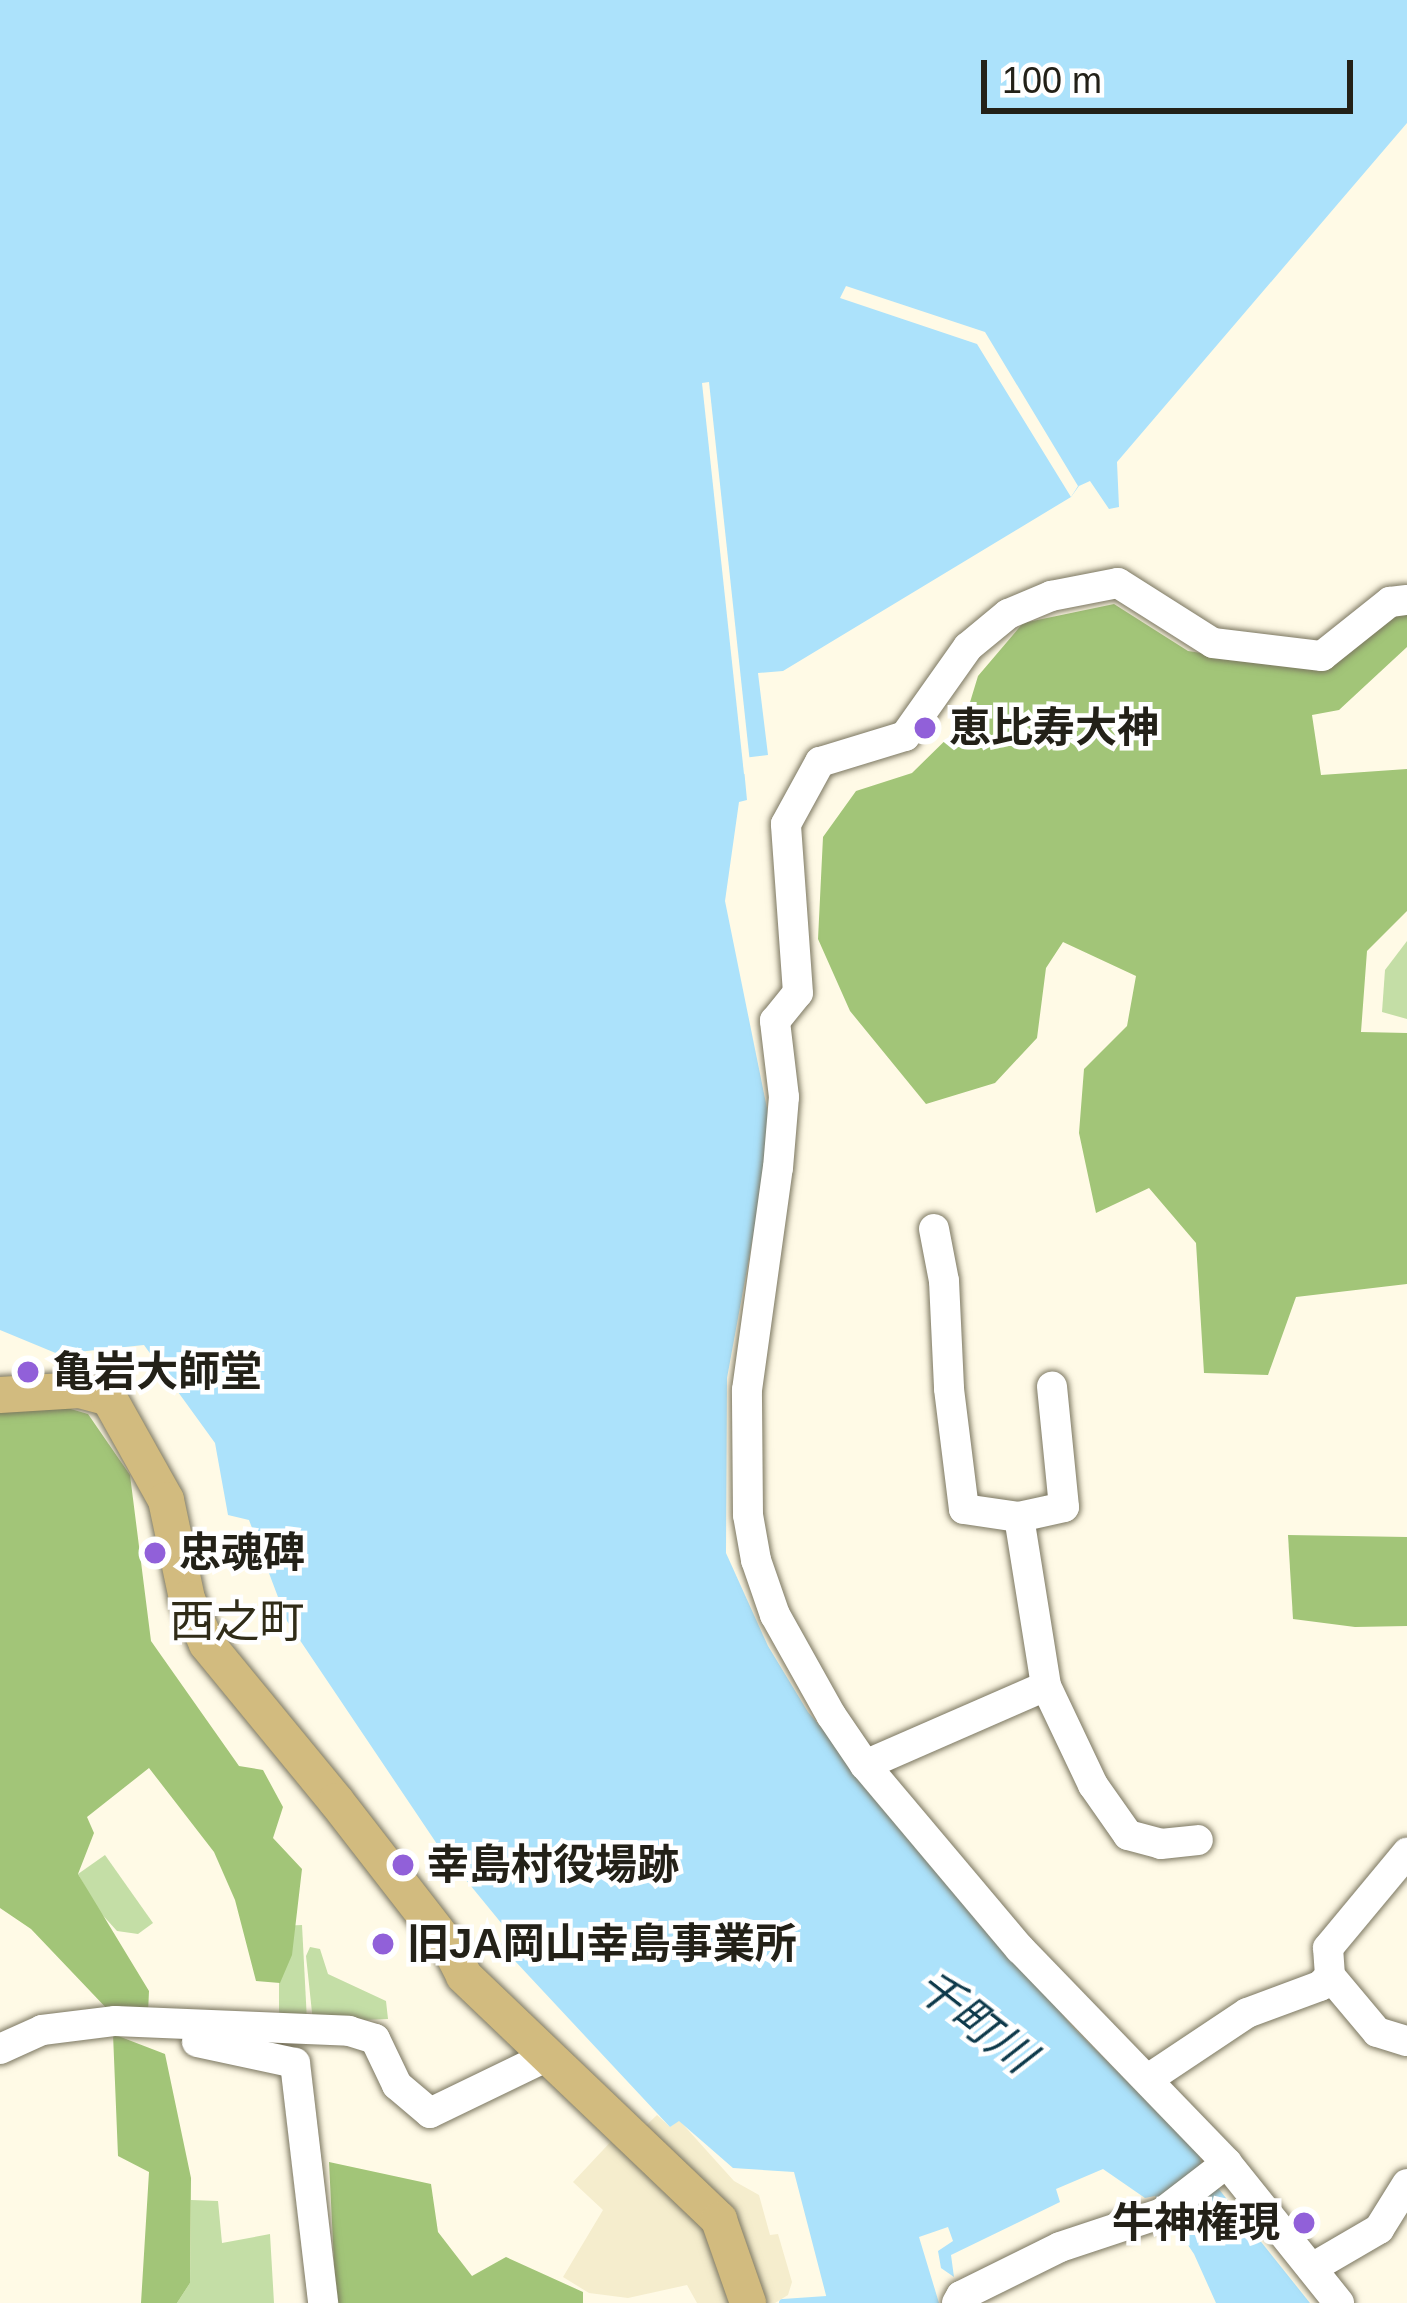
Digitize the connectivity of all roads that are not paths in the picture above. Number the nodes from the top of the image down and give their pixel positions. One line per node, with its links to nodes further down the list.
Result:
1 (1407, 600): 7 (street)
2 (934, 1229): 5 (street)
3 (1052, 1387): 5 (street)
4 (0, 1395): 14 (main road)
5 (1018, 1517): 6 (street)
6 (1046, 1686): 7 (street); 8 (street)
7 (866, 1765): 15 (street)
8 (1198, 1840)
9 (1407, 1853): 10 (street)
10 (1330, 1976): 12 (street); 15 (street)
11 (116, 2021): 13 (street); 14 (street); 19 (street)
12 (1407, 2041)
13 (0, 2049)
14 (548, 2056): 20 (main road)
15 (1148, 2079): 16 (street)
16 (1221, 2169): 18 (street); 21 (street)
17 (1407, 2184): 18 (street)
18 (1312, 2268): 22 (street)
19 (323, 2303)
20 (748, 2303)
21 (957, 2303)
22 (1339, 2303)

